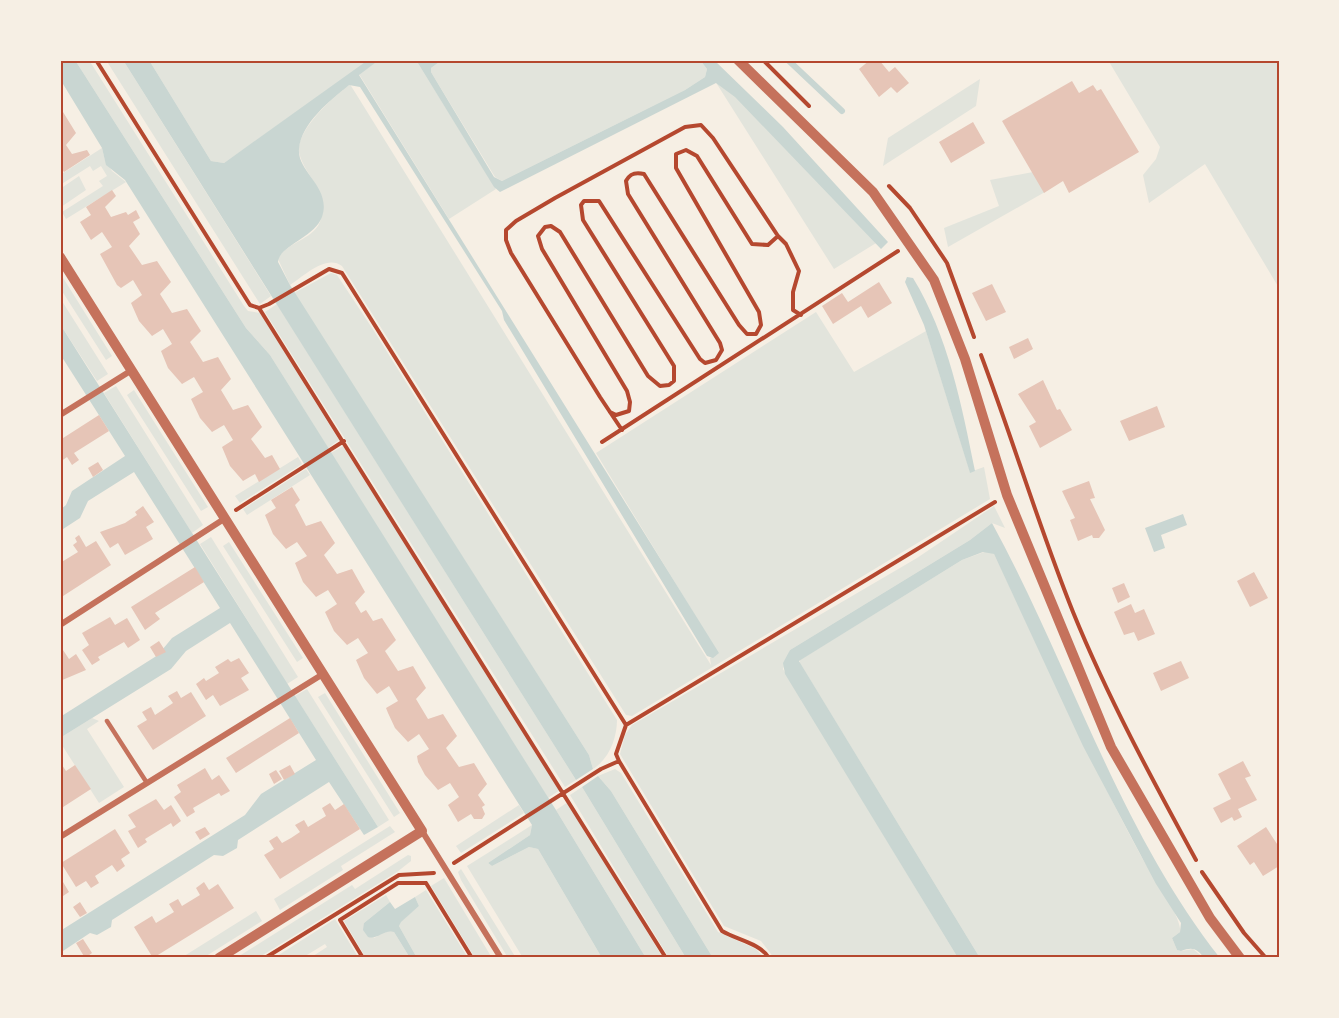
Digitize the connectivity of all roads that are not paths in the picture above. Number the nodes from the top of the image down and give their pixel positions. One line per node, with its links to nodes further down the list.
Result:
1 (738, 60): 14 (street)
2 (60, 256): 3 (street)
3 (132, 370): 4 (street); 5 (street)
4 (60, 415)
5 (224, 519): 6 (street); 7 (street)
6 (60, 625)
7 (323, 674): 9 (street); 10 (street)
8 (107, 721): 9 (lane)
9 (147, 783): 11 (street)
10 (422, 831): 12 (street); 13 (street)
11 (60, 837)
12 (219, 958)
13 (501, 958)
14 (1240, 958)

